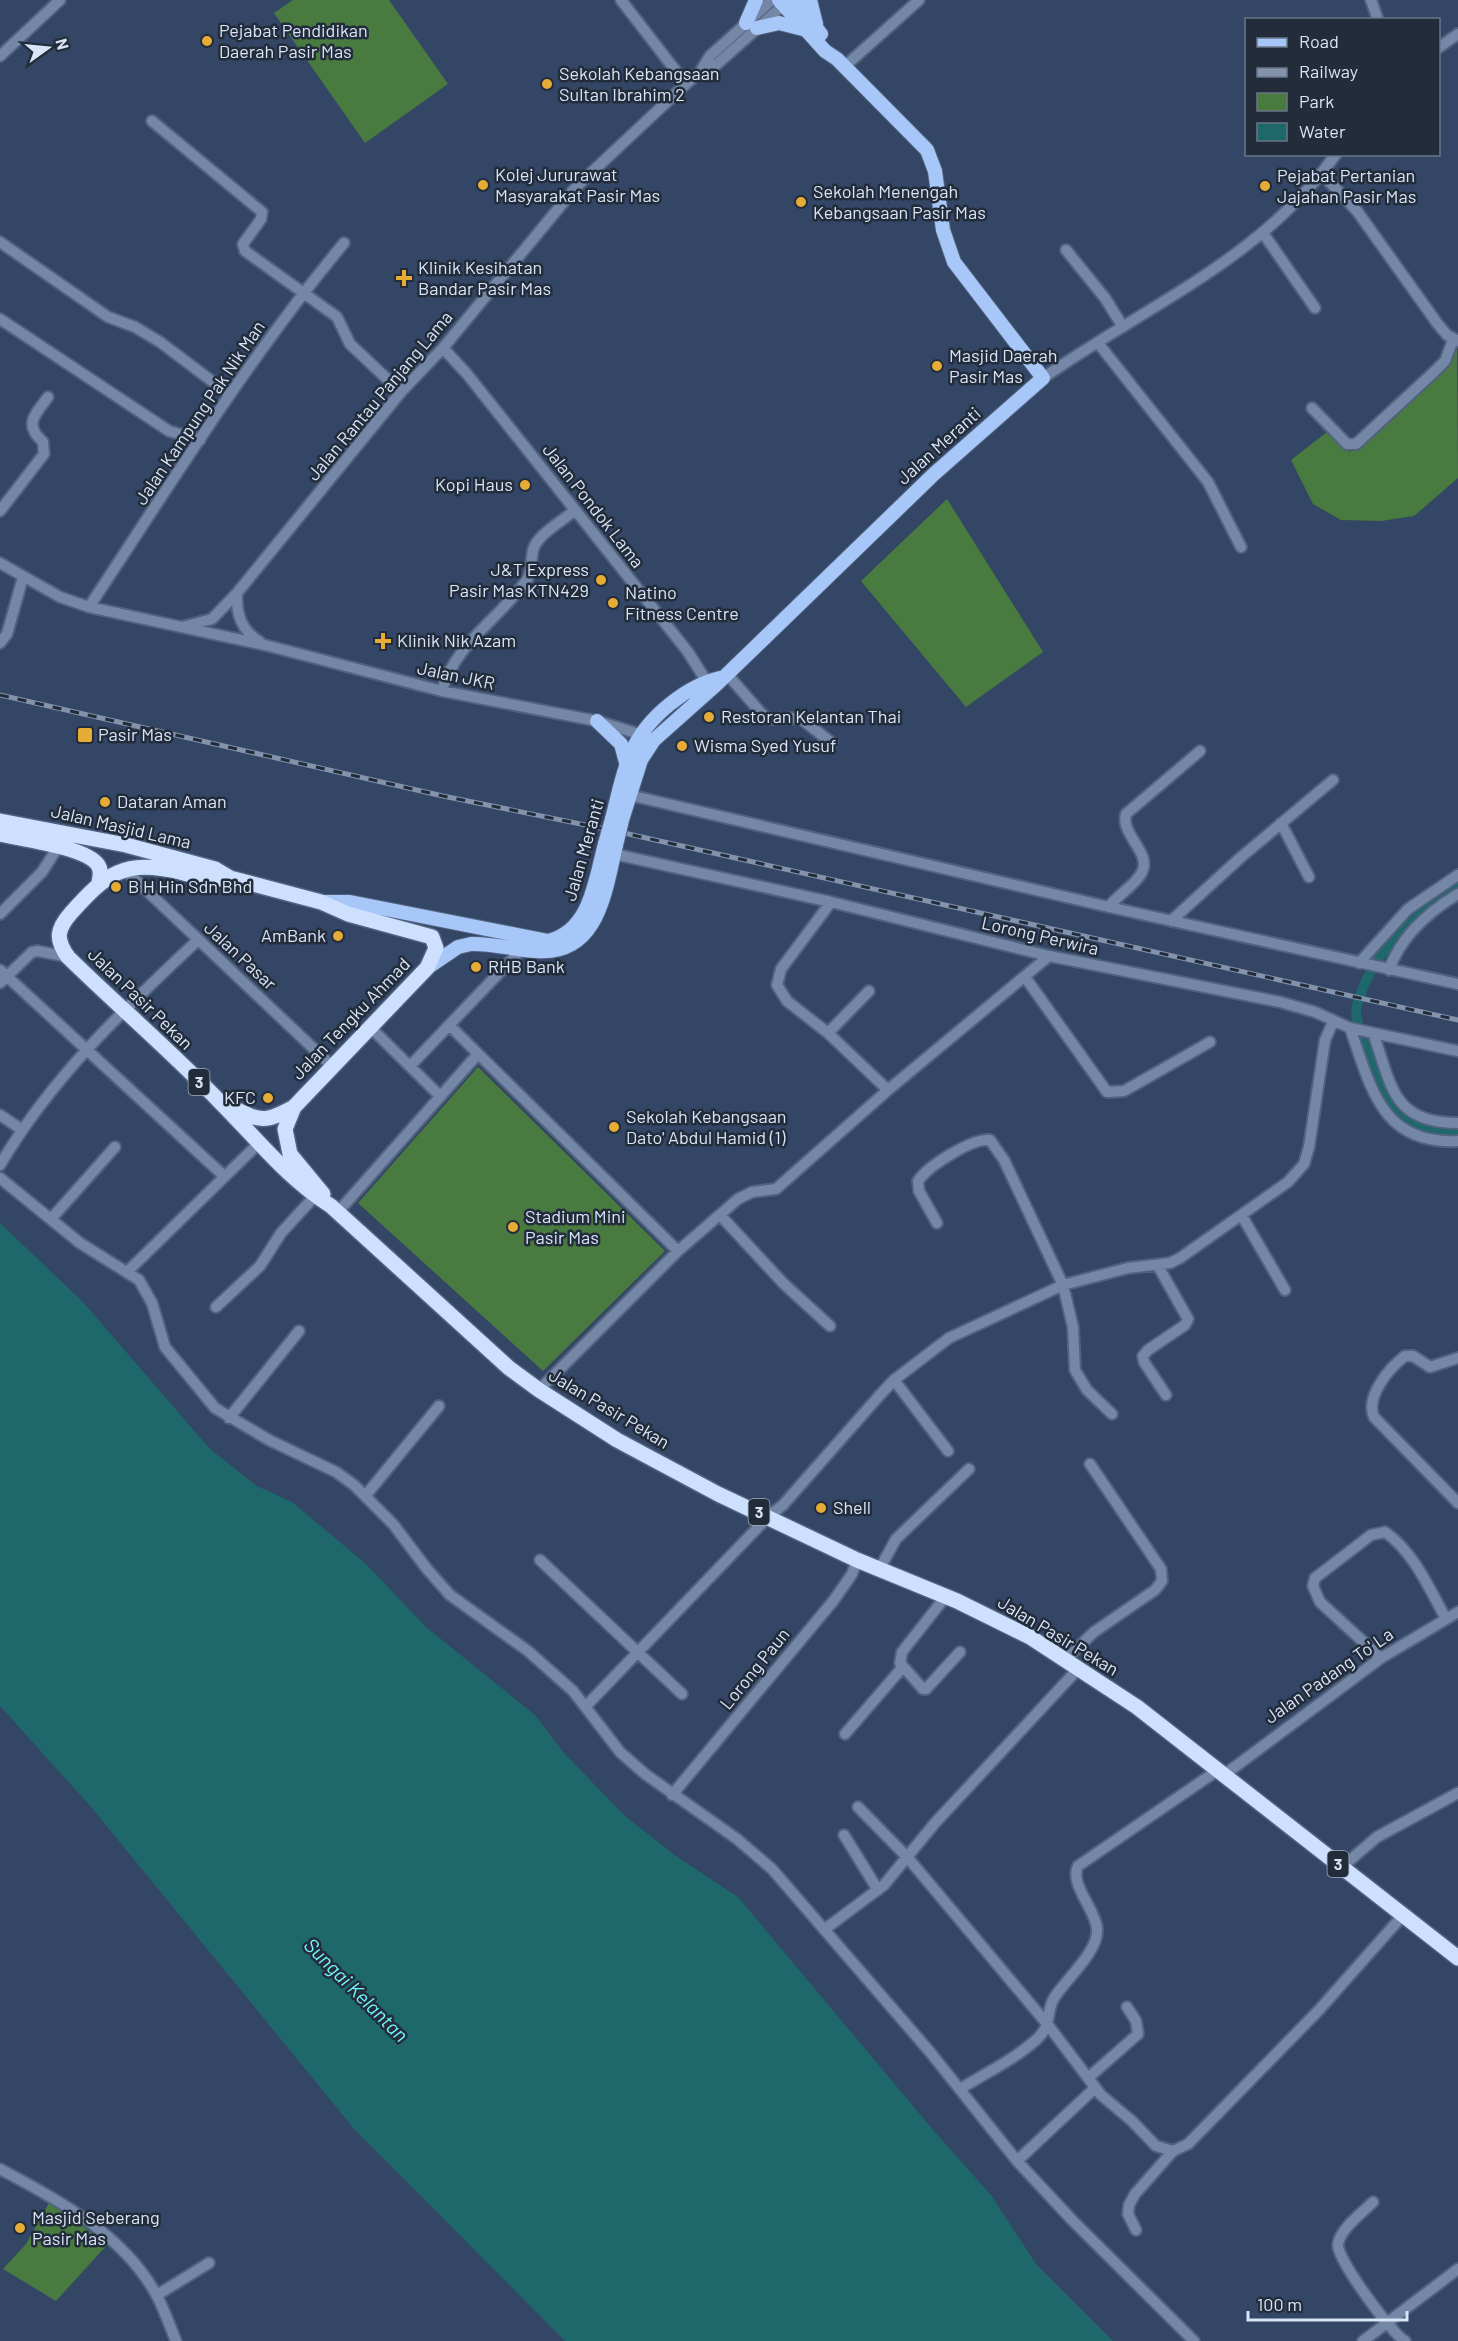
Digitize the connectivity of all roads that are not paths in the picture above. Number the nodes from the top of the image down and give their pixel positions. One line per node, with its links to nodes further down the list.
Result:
1 (60, 0): 13 (street)
2 (621, 0): 15 (street)
3 (756, 0): 9 (main road)
4 (810, 0): 10 (main road)
5 (919, 0): 14 (street)
6 (1371, 0): 8 (street)
7 (783, 1): 9 (street, Jalan Rantau Panjang Lama); 10 (main road)
8 (1377, 18)
9 (751, 26): 10 (main road); 15 (street, Jalan Rantau Panjang Lama)
10 (812, 30): 14 (main road)
11 (1458, 34): 12 (street)
12 (1440, 47)
13 (0, 56)
14 (840, 63): 30 (main road)
15 (686, 84): 29 (street, Jalan Rantau Panjang Lama)
16 (152, 121): 23 (street)
17 (1335, 156): 18 (street, Jalan Meranti)
18 (1322, 174): 19 (street, Jalan Meranti); 27 (street)
19 (1263, 233): 24 (street); 26 (street, Jalan Meranti)
20 (0, 242): 32 (street)
21 (344, 243): 23 (street, Jalan Kampung Pak Nik Man)
22 (1066, 250): 26 (street)
23 (302, 294): 31 (street); 32 (street, Jalan Kampung Pak Nik Man)
24 (1315, 308)
25 (0, 319): 35 (street)
26 (1123, 327): 28 (street, Jalan Meranti)
27 (1456, 341): 34 (street)
28 (1098, 343): 30 (street, Jalan Meranti); 38 (street)
29 (443, 348): 31 (street, Jalan Rantau Panjang Lama); 37 (street, Jalan Pondok Lama)
30 (1043, 378): 46 (main road, Jalan Meranti)
31 (401, 392): 41 (street, Jalan Rantau Panjang Lama)
32 (229, 394): 35 (street, Jalan Kampung Pak Nik Man)
33 (48, 398): 36 (street)
34 (1312, 408)
35 (200, 440): 42 (street, Jalan Kampung Pak Nik Man)
36 (0, 511)
37 (574, 511): 47 (street, Jalan Pondok Lama); 48 (street)
38 (1241, 547)
39 (0, 563): 40 (street, Jalan JKR)
40 (23, 577): 42 (street, Jalan JKR); 44 (street)
41 (237, 593): 43 (street, Jalan Rantau Panjang Lama); 45 (street)
42 (89, 607): 43 (street, Jalan JKR)
43 (182, 627): 45 (street, Jalan JKR)
44 (0, 643)
45 (265, 645): 48 (street, Jalan JKR)
46 (726, 676): 47 (main road); 51 (street)
47 (709, 685): 50 (main road, Jalan Meranti)
48 (442, 691): 49 (street, Jalan JKR)
49 (597, 721): 50 (street, Jalan JKR); 53 (main road)
50 (648, 737): 53 (main road, Jalan Meranti); 55 (main road, Jalan Meranti)
51 (832, 742)
52 (1200, 751): 70 (street)
53 (627, 766): 56 (main road, Jalan Meranti)
54 (1333, 780): 58 (street)
55 (629, 795): 56 (main road, Jalan Meranti); 70 (street)
56 (617, 820): 61 (main road, Jalan Meranti, bridge)
57 (0, 821): 65 (highway, Jalan Masjid Lama / 3)
58 (1281, 823): 64 (street); 73 (street)
59 (0, 834): 60 (highway, Jalan Masjid Lama)
60 (58, 847): 66 (highway, Jalan Masjid Lama); 71 (street)
61 (612, 847): 69 (street, Lorong Perwira); 74 (main road, Jalan Meranti)
62 (126, 871): 65 (highway, Jalan Masjid Lama / 3); 66 (highway, Jalan Masjid Lama / 3); 76 (street, Jalan Pasar)
63 (1458, 874): 80 (street)
64 (1310, 877)
65 (230, 878): 68 (highway, Jalan Masjid Lama / 3)
66 (99, 883): 79 (highway, 3)
67 (1458, 894): 82 (street)
68 (321, 902): 72 (main road, Jalan Meranti); 75 (highway, Jalan Tengku Ahmad / 3)
69 (831, 902): 78 (street, Lorong Perwira); 92 (street)
70 (1109, 907): 73 (street)
71 (0, 914)
72 (419, 917): 74 (main road, Jalan Meranti); 75 (highway)
73 (1171, 921): 80 (street)
74 (579, 932): 77 (main road)
75 (427, 933): 81 (highway, Jalan Tengku Ahmad)
76 (198, 940): 87 (street); 99 (street, Jalan Pasar)
77 (522, 950): 81 (main road); 89 (street)
78 (1049, 956): 84 (street); 88 (street, Lorong Perwira)
79 (68, 957): 83 (street); 87 (highway, Jalan Pasir Pekan / 3)
80 (1364, 964): 82 (street)
81 (428, 968): 90 (highway, Jalan Tengku Ahmad / 3)
82 (1387, 969): 85 (street)
83 (2, 976): 95 (street)
84 (1025, 976): 94 (street); 100 (street)
85 (1458, 984)
86 (868, 991): 92 (street)
87 (123, 1010): 95 (street); 102 (highway, Jalan Pasir Pekan / 3)
88 (1333, 1022): 91 (street, Lorong Perwira); 116 (street)
89 (450, 1026): 97 (street); 98 (street)
90 (371, 1028): 98 (street); 99 (highway, Jalan Tengku Ahmad / 3)
91 (1354, 1029): 93 (street, Lorong Perwira); 107 (street)
92 (828, 1033): 100 (street)
93 (1371, 1033): 96 (street, Lorong Perwira); 105 (street)
94 (1210, 1042)
95 (87, 1048): 106 (street); 111 (street)
96 (1458, 1051)
97 (477, 1054): 101 (street); 119 (street)
98 (411, 1065): 101 (street)
99 (332, 1066): 103 (highway, Jalan Tengku Ahmad / 3)
100 (888, 1090): 115 (street)
101 (440, 1096): 114 (street)
102 (221, 1103): 103 (highway, 3); 108 (highway, Jalan Pasir Pekan / 3)
103 (294, 1107): 114 (highway, 3)
104 (0, 1115): 106 (street)
105 (1458, 1123)
106 (21, 1129): 110 (street)
107 (1458, 1141)
108 (258, 1144): 111 (street); 113 (highway, Jalan Pasir Pekan / 3)
109 (115, 1147): 117 (street)
110 (0, 1165)
111 (224, 1176): 121 (street)
112 (0, 1178): 117 (street)
113 (315, 1196): 114 (highway, Jalan Pasir Pekan / 3); 124 (street)
114 (335, 1209): 129 (highway, Jalan Pasir Pekan / 3)
115 (720, 1215): 119 (street); 125 (street)
116 (1242, 1216): 120 (street); 123 (street)
117 (51, 1219): 121 (street)
118 (937, 1223): 122 (street)
119 (678, 1251): 129 (street)
120 (1158, 1266): 122 (street); 130 (street)
121 (128, 1271): 133 (street)
122 (1063, 1285): 128 (street); 132 (street)
123 (1286, 1290)
124 (216, 1307)
125 (830, 1326)
126 (299, 1332): 133 (street)
127 (1458, 1358): 138 (street)
128 (894, 1380): 134 (street); 139 (street)
129 (539, 1390): 139 (highway, Jalan Pasir Pekan / 3)
130 (1166, 1395)
131 (439, 1406): 137 (street)
132 (1112, 1414)
133 (229, 1418): 137 (street)
134 (948, 1451)
135 (1090, 1464): 149 (street)
136 (969, 1469): 142 (street)
137 (366, 1495): 152 (street)
138 (1458, 1503)
139 (768, 1517): 141 (highway, Jalan Pasir Pekan / 3); 146 (street)
140 (540, 1560): 146 (street)
141 (856, 1560): 142 (highway, Jalan Pasir Pekan / 3); 156 (street, Lorong Paun)
142 (879, 1570): 143 (highway, Jalan Pasir Pekan / 3)
143 (946, 1596): 149 (highway, Jalan Pasir Pekan / 3); 150 (street)
144 (1458, 1612): 145 (street, Jalan Padang To' La)
145 (1446, 1619): 148 (street, Jalan Padang To' La); 148 (street)
146 (638, 1652): 151 (street); 152 (street)
147 (960, 1652): 150 (street)
148 (1381, 1658): 154 (street, Jalan Padang To' La)
149 (1072, 1664): 154 (highway, Jalan Pasir Pekan / 3); 159 (street)
150 (902, 1668): 153 (street)
151 (682, 1694)
152 (587, 1705): 156 (street)
153 (845, 1734)
154 (1221, 1772): 160 (highway, 3); 166 (street, Jalan Padang To' La)
155 (1458, 1793): 160 (street)
156 (672, 1795): 163 (street)
157 (858, 1807): 159 (street)
158 (844, 1835): 161 (street)
159 (908, 1858): 161 (street); 166 (street)
160 (1342, 1867): 162 (highway, 3)
161 (878, 1890): 163 (street)
162 (1404, 1914): 164 (highway, 3); 170 (street)
163 (825, 1929): 169 (street)
164 (1458, 1958)
165 (1127, 2007): 167 (street)
166 (1048, 2025): 167 (street); 169 (street)
167 (1088, 2078): 168 (street)
168 (1095, 2088): 170 (street); 171 (street)
169 (960, 2089): 171 (street)
170 (1173, 2151): 174 (street)
171 (1017, 2161): 180 (street)
172 (0, 2169): 177 (street)
173 (1373, 2202): 178 (street)
174 (1136, 2230)
175 (209, 2263): 177 (street)
176 (1458, 2269): 178 (street)
177 (157, 2295): 179 (street)
178 (1388, 2324): 181 (street); 182 (street)
179 (176, 2341)
180 (1194, 2341)
181 (1363, 2341)
182 (1405, 2341)

